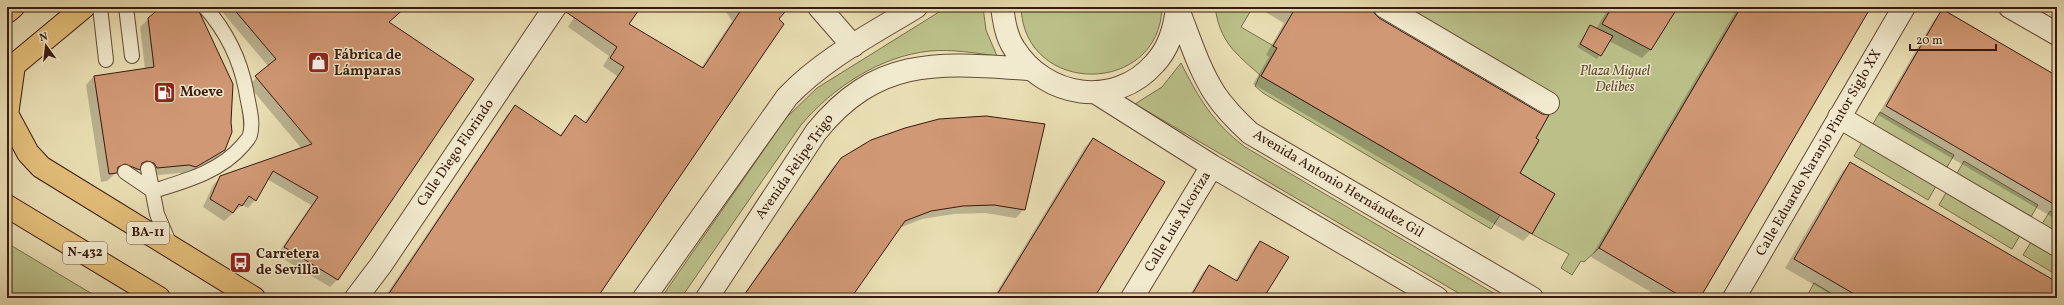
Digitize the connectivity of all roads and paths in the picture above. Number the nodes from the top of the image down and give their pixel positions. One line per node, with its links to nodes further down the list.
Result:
1 (12, 7): 14 (highway)
2 (84, 7): 19 (highway)
3 (100, 7): 18 (lane)
4 (126, 7): 17 (lane)
5 (205, 7): 28 (lane)
6 (555, 7): 34 (street, Calle Diego Florindo)
7 (819, 7): 16 (street)
8 (916, 7): 16 (street)
9 (1002, 7): 20 (street)
10 (1178, 7): 21 (street); 39 (street, Avenida Antonio Hernández Gil)
11 (1385, 7): 22 (street)
12 (1904, 7): 24 (street, Calle Eduardo Naranjo Pintor Siglo XX)
13 (2010, 7): 15 (street)
14 (7, 12)
15 (2057, 34)
16 (853, 46): 35 (street)
17 (132, 56)
18 (106, 60)
19 (11, 68): 23 (highway)
20 (1030, 69): 21 (street); 36 (street, Avenida Felipe Trigo)
21 (1095, 92): 25 (street)
22 (1548, 103)
23 (7, 115): 31 (highway, BA-11)
24 (1839, 117): 30 (street); 40 (street, Calle Eduardo Naranjo Pintor Siglo XX)
25 (1212, 166): 37 (street, Calle Luis Alcoriza); 38 (street)
26 (148, 169): 28 (lane)
27 (124, 172): 28 (lane)
28 (153, 191): 31 (lane)
29 (9, 206): 32 (highway, N-432)
30 (2057, 244)
31 (171, 247): 33 (highway, BA-11)
32 (159, 298)
33 (254, 298)
34 (356, 298)
35 (644, 298)
36 (707, 298)
37 (1132, 298)
38 (1437, 298)
39 (1532, 298)
40 (1734, 298)

